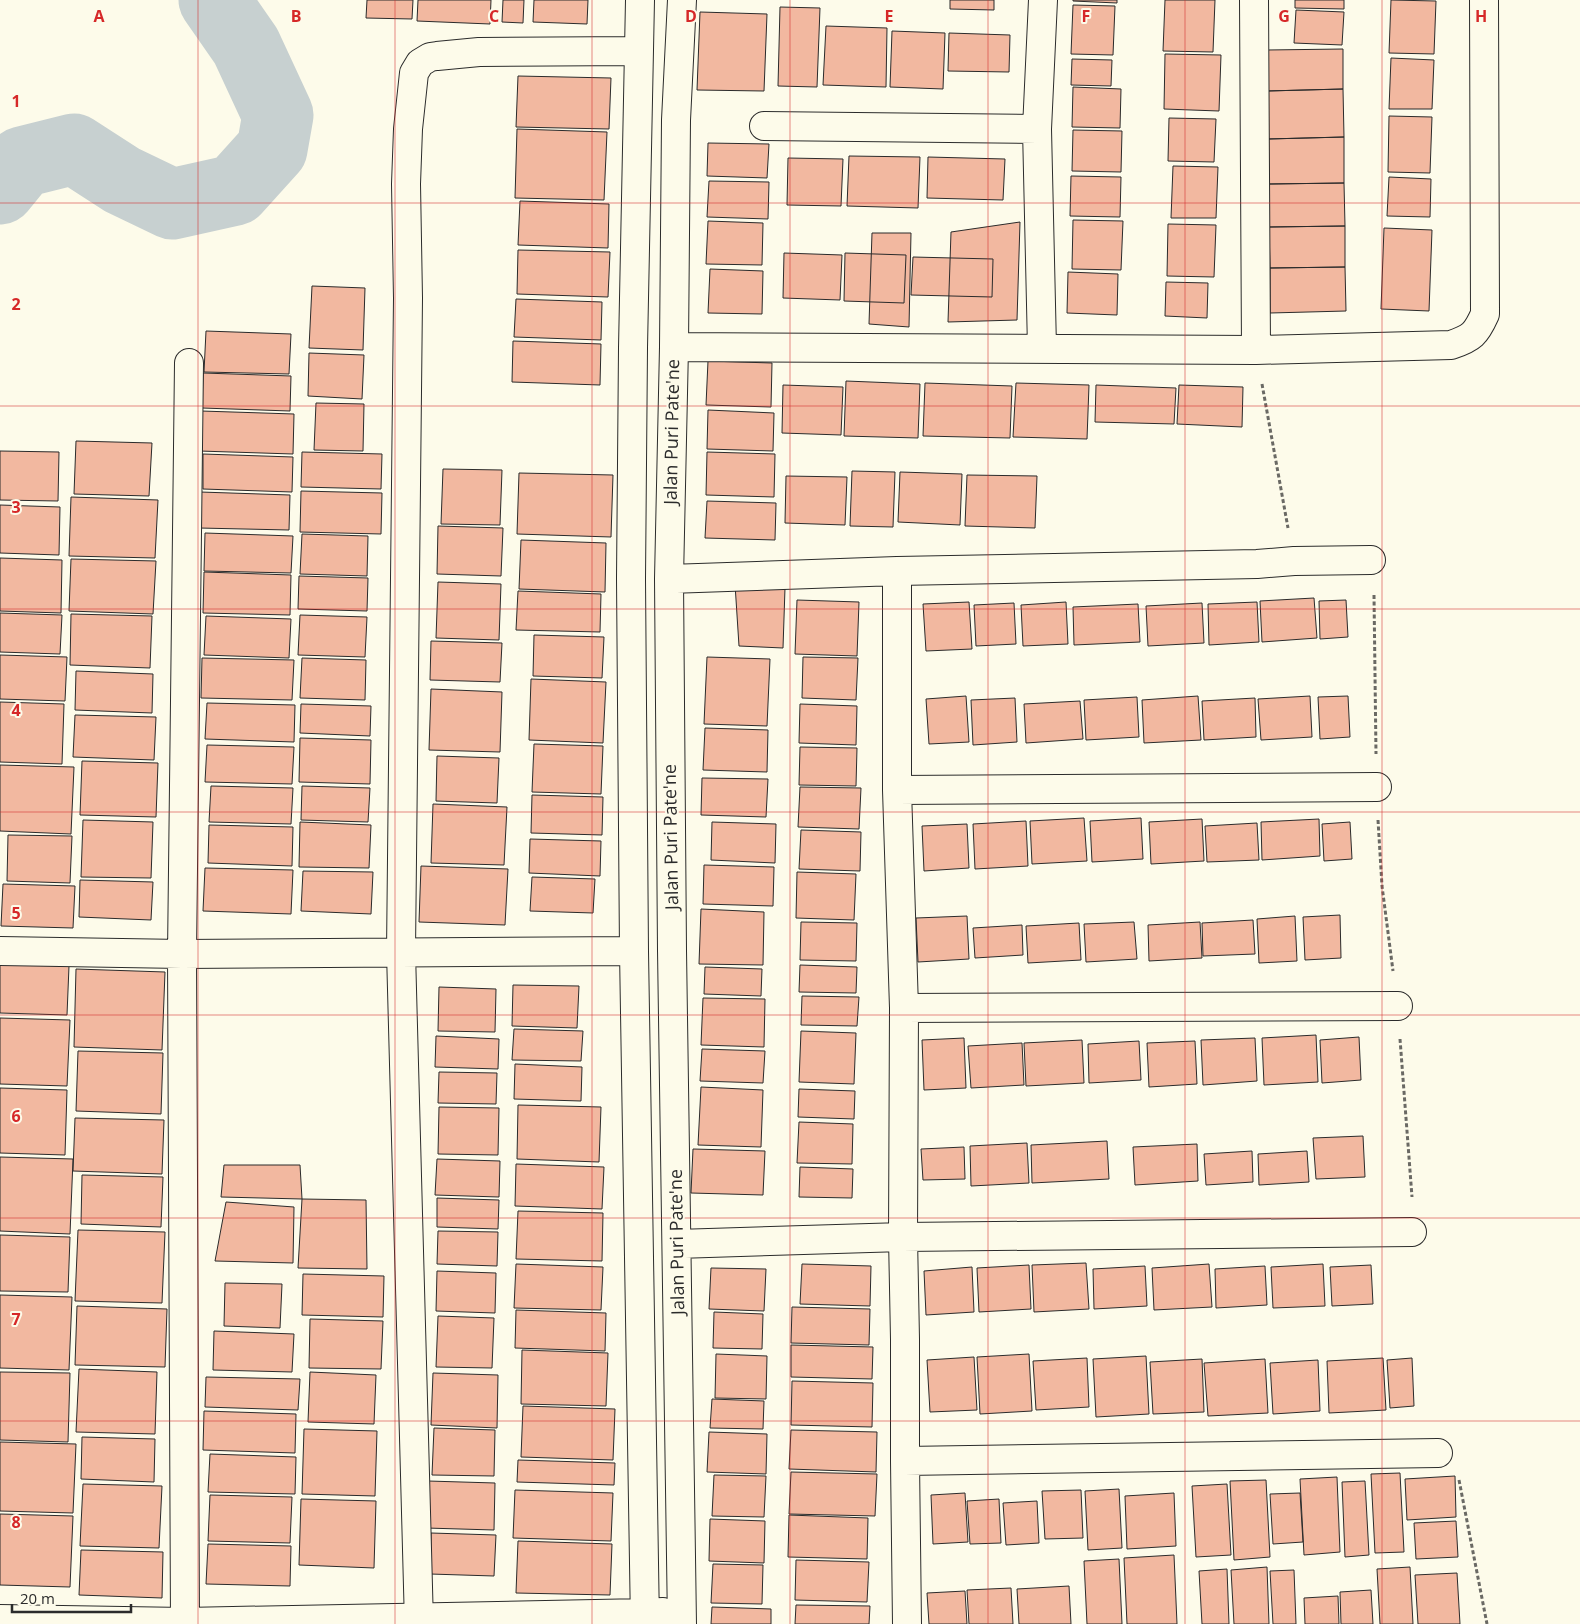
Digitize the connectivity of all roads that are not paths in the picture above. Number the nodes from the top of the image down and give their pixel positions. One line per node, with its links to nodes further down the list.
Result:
1 (640, 0): 6 (street)
2 (682, 0): 9 (street, Jalan Puri Pate'ne)
3 (1043, 0): 8 (street)
4 (1254, 0): 11 (street)
5 (1484, 0): 11 (street)
6 (638, 51): 13 (street); 22 (street)
7 (764, 126): 8 (street)
8 (1038, 129): 10 (street)
9 (674, 347): 10 (street); 14 (street, Jalan Puri Pate'ne)
10 (1042, 348): 11 (street)
11 (1256, 350)
12 (189, 362): 23 (street)
13 (633, 471): 14 (street); 21 (street)
14 (671, 471): 17 (street, Jalan Puri Pate'ne)
15 (1371, 560): 16 (street)
16 (897, 571): 17 (street); 19 (street)
17 (669, 579): 26 (street, Jalan Puri Pate'ne)
18 (1377, 787): 19 (street)
19 (897, 790): 25 (street)
20 (0, 950): 23 (street)
21 (634, 951): 22 (street); 27 (street)
22 (401, 952): 23 (street); 36 (street)
23 (182, 954): 37 (street)
24 (1398, 1006): 25 (street)
25 (904, 1008): 29 (street)
26 (675, 1082): 27 (street); 30 (street, Jalan Puri Pate'ne)
27 (636, 1083): 35 (street)
28 (1412, 1232): 29 (street)
29 (903, 1237): 30 (street); 32 (street)
30 (677, 1244): 33 (street, Jalan Puri Pate'ne)
31 (1438, 1453): 32 (street)
32 (905, 1461): 38 (street)
33 (682, 1617): 35 (street)
34 (0, 1619): 37 (street)
35 (645, 1619): 36 (street)
36 (420, 1621): 37 (street)
37 (185, 1623)
38 (907, 1624)

